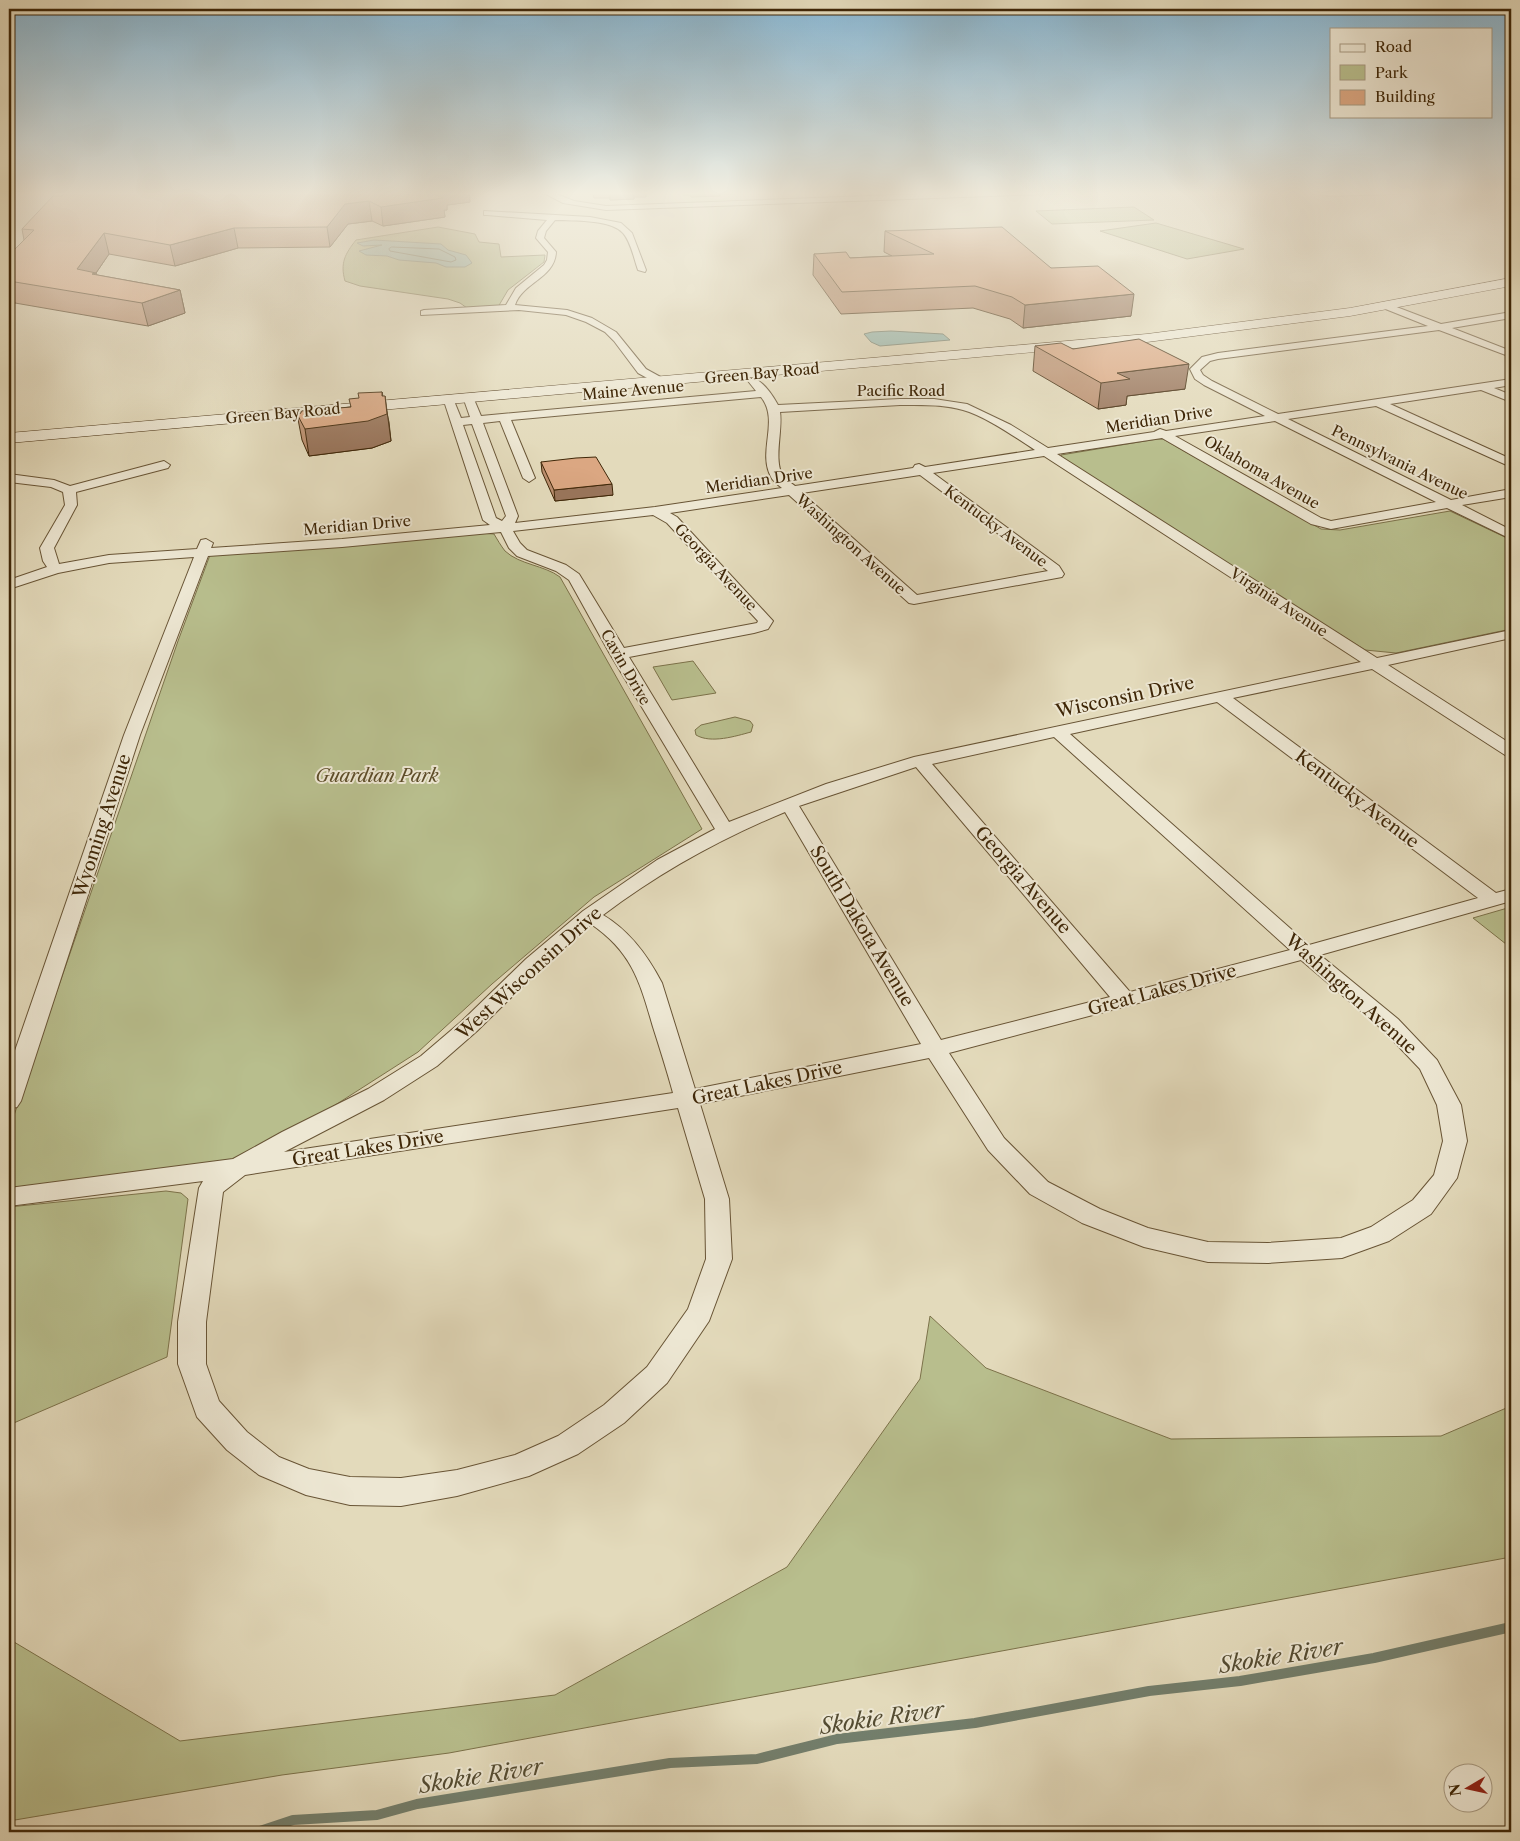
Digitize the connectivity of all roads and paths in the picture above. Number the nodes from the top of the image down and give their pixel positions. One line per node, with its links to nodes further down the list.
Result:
1 (535, 277): 4 (street)
2 (1511, 282): 3 (main road, Green Bay Road)
3 (1390, 305): 7 (street); 8 (street); 15 (main road, Green Bay Road)
4 (509, 309): 5 (street); 11 (street)
5 (424, 314)
6 (1511, 315): 7 (street)
7 (1451, 325): 8 (street); 9 (street)
8 (1440, 326): 10 (street); 26 (street, Pennsylvania Avenue)
9 (1511, 347)
10 (1511, 354)
11 (641, 370): 15 (street); 17 (street)
12 (1511, 374): 13 (street, Meridian Drive)
13 (1467, 380): 18 (street); 21 (street, Meridian Drive)
14 (753, 381): 19 (street)
15 (662, 382): 17 (main road, Green Bay Road)
16 (1511, 382): 18 (street, Meridian Drive)
17 (631, 384): 20 (main road, Green Bay Road)
18 (1482, 386): 23 (street); 24 (street, Meridian Drive)
19 (764, 393): 25 (street); 27 (street, Maine Avenue)
20 (468, 396): 22 (main road, Green Bay Road); 29 (street, Cavin Drive)
21 (1364, 396): 24 (street); 26 (street, Meridian Drive)
22 (448, 398): 30 (street); 33 (main road, Green Bay Road)
23 (1511, 398)
24 (1377, 402): 28 (street, Meridian Drive); 35 (street)
25 (774, 408): 34 (street, Pacific Road); 40 (street, Washington Avenue)
26 (1262, 411): 28 (street, Pennsylvania Avenue); 31 (street, Meridian Drive)
27 (504, 418): 29 (street, Maine Avenue); 39 (street)
28 (1275, 418): 32 (street, Meridian Drive); 44 (street, Pennsylvania Avenue)
29 (477, 420): 30 (street, Maine Avenue); 47 (street, Cavin Drive)
30 (456, 422): 46 (street)
31 (1153, 428): 32 (street, Oklahoma Avenue); 34 (street, Meridian Drive)
32 (1165, 435): 34 (street, Meridian Drive); 44 (street, Oklahoma Avenue)
33 (9, 438)
34 (1040, 450): 37 (street, Meridian Drive); 56 (street, Virginia Avenue)
35 (1511, 463)
36 (164, 465): 41 (street)
37 (919, 468): 40 (street, Meridian Drive); 53 (street, Kentucky Avenue)
38 (9, 478): 41 (street)
39 (529, 478)
40 (788, 487): 43 (street, Meridian Drive); 45 (street, Meridian Drive); 53 (street, Washington Avenue)
41 (69, 490): 50 (street)
42 (1511, 494): 44 (street)
43 (632, 504): 45 (street, Georgia Avenue); 47 (street, Meridian Drive)
44 (1450, 504): 48 (street, Pennsylvania Avenue)
45 (656, 511): 47 (street, Meridian Drive); 55 (street, Georgia Avenue)
46 (490, 520): 47 (street, Meridian Drive); 49 (street, Meridian Drive)
47 (509, 523): 49 (street, Meridian Drive); 55 (street, Cavin Drive)
48 (1511, 535)
49 (204, 548): 50 (street, Meridian Drive); 70 (street, Wyoming Avenue)
50 (53, 565): 51 (street, Meridian Drive); 52 (street, Meridian Drive)
51 (9, 573)
52 (9, 585)
53 (914, 600)
54 (1511, 634): 56 (street, Wisconsin Drive)
55 (618, 654): 63 (street, Cavin Drive)
56 (1374, 663): 57 (street, Wisconsin Drive); 59 (street, Virginia Avenue)
57 (1221, 697): 58 (street, Wisconsin Drive); 64 (street, Kentucky Avenue)
58 (1058, 732): 60 (street, Wisconsin Drive); 66 (street, Washington Avenue)
59 (1511, 751)
60 (920, 761): 61 (street, Wisconsin Drive); 67 (street, Georgia Avenue)
61 (885, 770): 62 (street, West Wisconsin Drive)
62 (789, 804): 63 (street, West Wisconsin Drive); 68 (street, South Dakota Avenue)
63 (726, 831): 65 (street, West Wisconsin Drive)
64 (1502, 898): 66 (street, Great Lakes Drive)
65 (590, 915): 69 (street); 71 (street, West Wisconsin Drive)
66 (1305, 953): 67 (street, Great Lakes Drive); 68 (street, Washington Avenue)
67 (1125, 1000): 68 (street, Great Lakes Drive)
68 (935, 1049): 69 (street, Great Lakes Drive)
69 (687, 1100): 71 (street, Great Lakes Drive); 71 (street)
70 (9, 1101)
71 (235, 1168): 72 (street, Great Lakes Drive)
72 (9, 1197)

